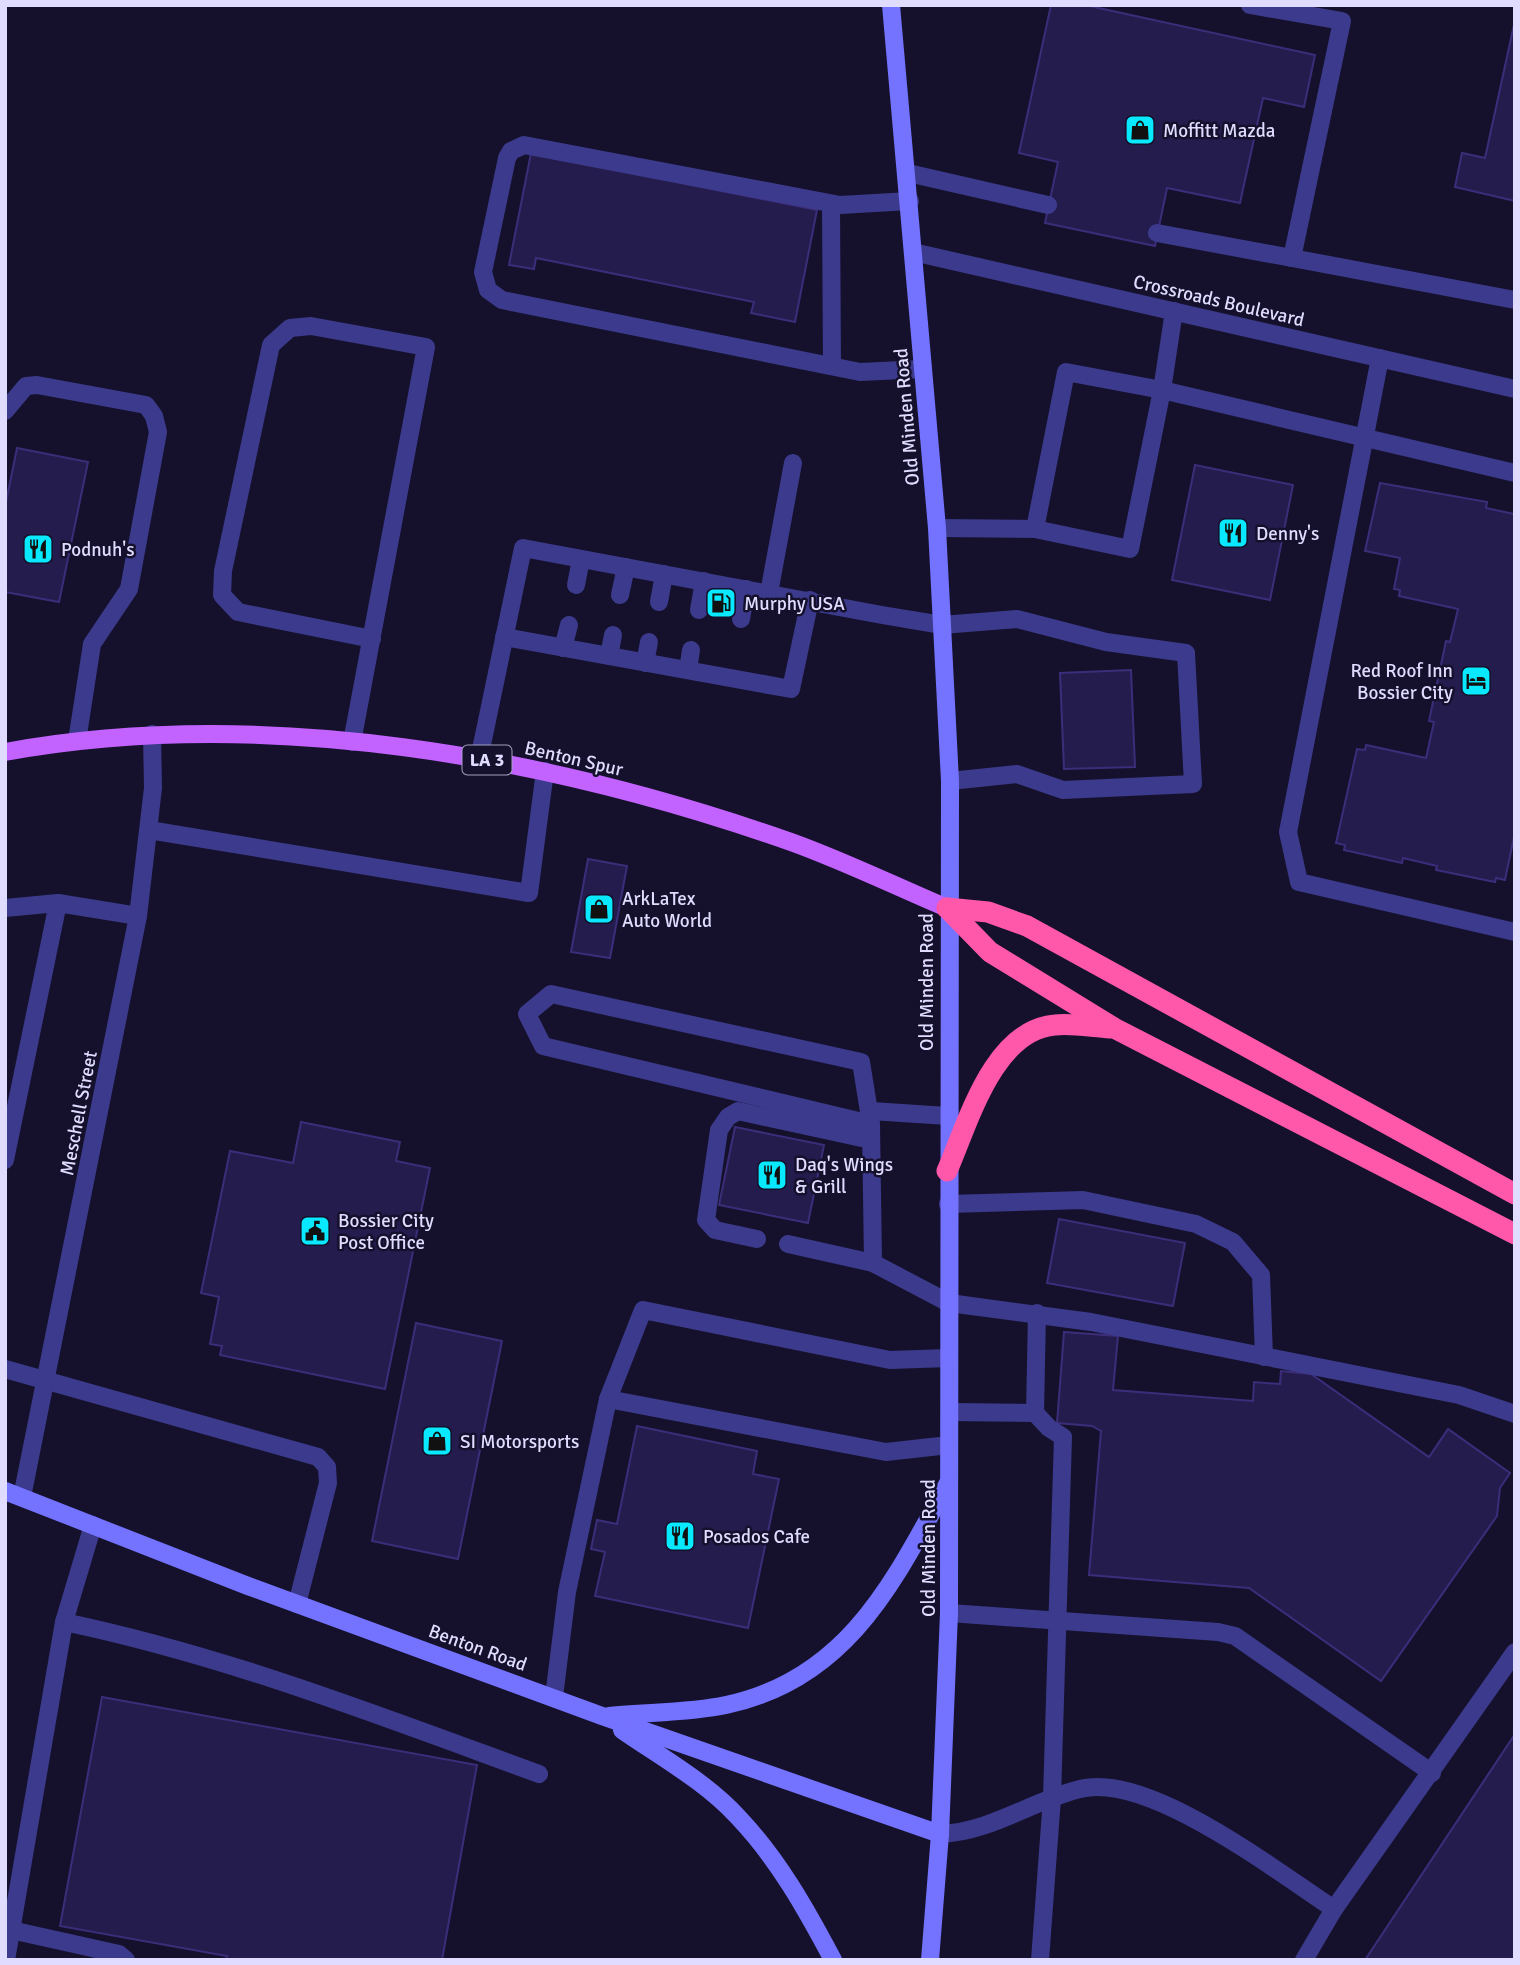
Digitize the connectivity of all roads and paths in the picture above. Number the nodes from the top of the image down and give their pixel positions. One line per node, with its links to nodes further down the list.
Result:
1 (891, 5): 3 (main road, Old Minden Road)
2 (1250, 5): 9 (street)
3 (908, 173): 4 (main road, Old Minden Road); 6 (street)
4 (909, 201): 5 (street); 8 (main road, Old Minden Road)
5 (831, 204): 13 (street); 13 (street)
6 (1048, 205)
7 (1157, 233): 9 (street)
8 (913, 252): 11 (street, Crossroads Boulevard); 14 (main road, Old Minden Road)
9 (1292, 258): 10 (street)
10 (1515, 300)
11 (1174, 311): 12 (street, Crossroads Boulevard); 16 (street)
12 (1381, 358): 15 (street, Crossroads Boulevard); 18 (street)
13 (832, 366): 14 (street)
14 (923, 369): 21 (main road, Old Minden Road)
15 (1515, 389)
16 (1162, 390): 18 (street); 22 (street); 22 (street)
17 (5, 411): 47 (street)
18 (1364, 439): 20 (street); 58 (street)
19 (793, 463): 29 (street)
20 (1515, 473)
21 (937, 527): 22 (street); 36 (main road, Old Minden Road)
22 (1035, 529)
23 (582, 559): 24 (street); 27 (street); 38 (street)
24 (626, 567): 25 (street); 30 (street)
25 (664, 574): 26 (street); 32 (street)
26 (704, 581): 28 (street); 33 (street)
27 (576, 585)
28 (746, 589): 29 (street); 34 (street)
29 (769, 593): 31 (street)
30 (620, 595)
31 (810, 600): 36 (street); 45 (street)
32 (659, 602)
33 (699, 610)
34 (741, 619)
35 (569, 625): 41 (street)
36 (942, 625): 52 (main road, Old Minden Road); 52 (street)
37 (613, 635): 43 (street)
38 (504, 637): 41 (street); 50 (street)
39 (372, 639): 39 (street); 48 (street)
40 (649, 642): 44 (street)
41 (563, 648): 43 (street)
42 (691, 650): 45 (street)
43 (609, 656): 44 (street)
44 (645, 663): 45 (street)
45 (688, 670)
46 (152, 734): 47 (main road, Benton Spur / LA 3); 48 (main road, Benton Spur / LA 3); 53 (street, Meschell Street)
47 (78, 741): 49 (main road, Benton Spur / LA 3)
48 (352, 742): 50 (main road, Benton Spur / LA 3)
49 (5, 752)
50 (479, 759): 51 (main road, Benton Spur / LA 3)
51 (545, 771): 53 (street); 56 (main road, Benton Spur / LA 3)
52 (950, 781): 56 (main road, Old Minden Road)
53 (149, 831): 57 (street, Meschell Street)
54 (58, 902): 55 (street); 57 (street); 64 (street)
55 (5, 908)
56 (947, 908): 59 (highway); 61 (main road, Old Minden Road); 66 (highway)
57 (138, 916): 77 (street, Meschell Street)
58 (1515, 932)
59 (1114, 1028): 65 (highway); 68 (highway)
60 (720, 1088): 62 (street); 63 (street); 63 (street)
61 (948, 1116): 63 (street); 65 (main road, Old Minden Road)
62 (728, 1117): 63 (street); 69 (street)
63 (871, 1125): 71 (street)
64 (5, 1160)
65 (947, 1171): 67 (main road, Old Minden Road)
66 (1515, 1194)
67 (948, 1204): 72 (main road, Old Minden Road); 74 (street)
68 (1515, 1234)
69 (757, 1239)
70 (788, 1244): 71 (street)
71 (873, 1263): 72 (street)
72 (949, 1303): 73 (street); 75 (main road, Old Minden Road)
73 (1038, 1313): 74 (street); 80 (street)
74 (1264, 1357): 81 (street)
75 (949, 1358): 78 (street); 79 (main road, Old Minden Road)
76 (5, 1369): 77 (street)
77 (48, 1380): 84 (street, Meschell Street); 86 (street)
78 (608, 1399): 82 (street); 91 (street)
79 (950, 1412): 80 (street); 82 (main road, Old Minden Road)
80 (1035, 1413): 88 (street)
81 (1515, 1414)
82 (950, 1445): 83 (main road, Old Minden Road)
83 (949, 1482): 87 (main road, Old Minden Road); 92 (main road)
84 (14, 1494): 85 (main road, Benton Road)
85 (93, 1525): 86 (main road, Benton Road); 89 (street)
86 (298, 1604): 91 (main road, Benton Road)
87 (949, 1613): 88 (street); 96 (main road, Old Minden Road)
88 (1057, 1621): 93 (street); 95 (street)
89 (64, 1622): 94 (street); 98 (street)
90 (1515, 1652): 93 (street)
91 (554, 1697): 92 (main road, Benton Road)
92 (602, 1716): 96 (main road, Benton Road); 101 (main road)
93 (1432, 1773): 97 (street)
94 (539, 1774)
95 (1052, 1798): 96 (street); 97 (street); 103 (street)
96 (940, 1834): 102 (main road, Old Minden Road)
97 (1334, 1909): 104 (street)
98 (11, 1930): 99 (street); 100 (street)
99 (6, 1960)
100 (126, 1960)
101 (833, 1960)
102 (930, 1960)
103 (1041, 1960)
104 (1304, 1960)

